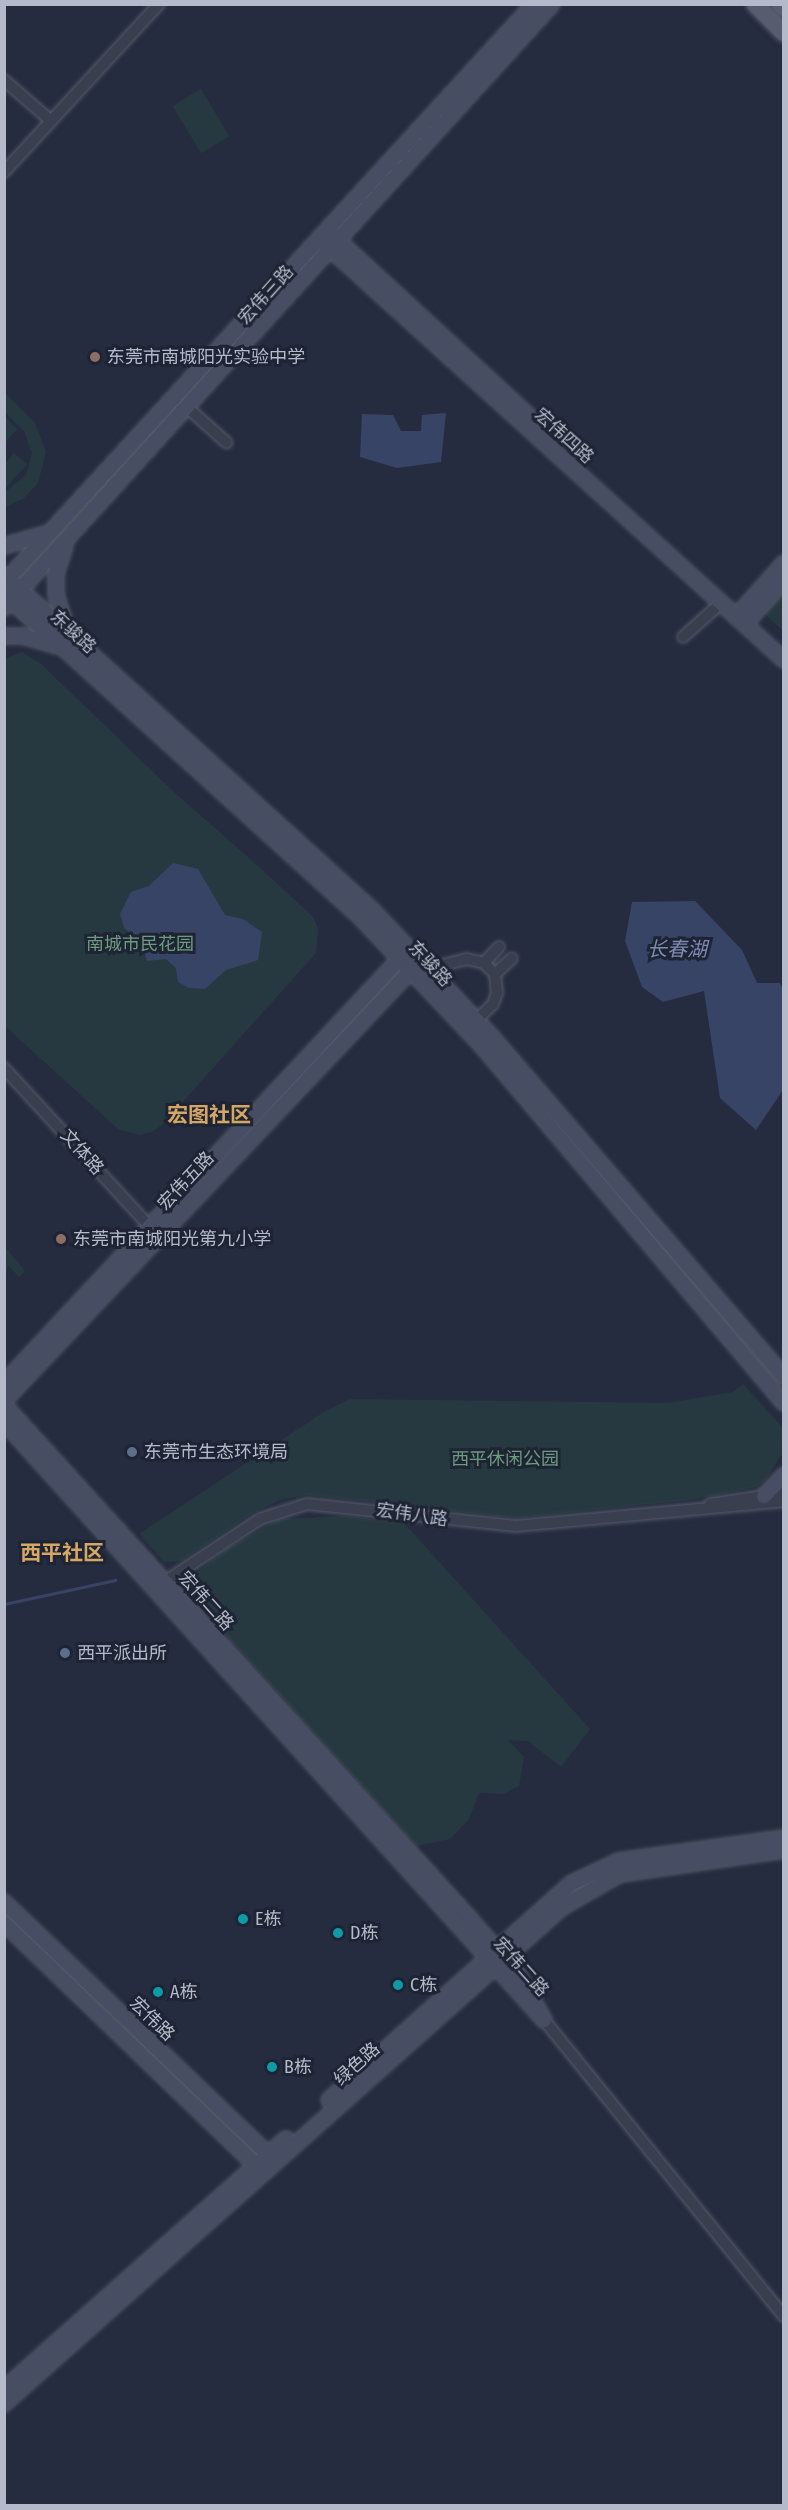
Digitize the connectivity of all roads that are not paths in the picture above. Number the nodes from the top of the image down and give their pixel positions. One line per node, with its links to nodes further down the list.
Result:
1 (159, 4): 9 (street)
2 (534, 4): 11 (street, 宏伟三路)
3 (552, 4): 12 (street, 宏伟三路)
4 (755, 4): 7 (main road)
5 (780, 4): 6 (main road)
6 (783, 8)
7 (783, 33)
8 (4, 80): 9 (street)
9 (51, 121): 10 (street)
10 (4, 172)
11 (324, 235): 12 (street, 宏伟四路); 15 (street, 宏伟三路)
12 (335, 245): 13 (street, 宏伟三路); 23 (street, 宏伟四路); 24 (street, 宏伟四路)
13 (188, 408): 14 (street); 16 (street, 宏伟三路)
14 (227, 443)
15 (52, 531): 17 (street); 19 (street, 宏伟三路)
16 (69, 538): 21 (street, 宏伟三路); 25 (street)
17 (4, 546)
18 (783, 563): 24 (street)
19 (6, 579): 21 (street, 东骏路)
20 (783, 580): 24 (street)
21 (21, 590): 22 (street, 宏伟三路); 25 (street, 东骏路)
22 (7, 601): 28 (street, 东骏路)
23 (721, 603): 24 (street, 宏伟四路); 27 (street)
24 (743, 617): 29 (street, 宏伟四路); 30 (street, 宏伟四路)
25 (69, 633): 32 (street, 东骏路)
26 (4, 636): 28 (street)
27 (683, 637)
28 (63, 648): 32 (street, 东骏路)
29 (783, 649)
30 (783, 660)
31 (499, 947): 34 (street)
32 (404, 954): 35 (street, 东骏路); 40 (street, 宏伟五路)
33 (512, 958): 36 (street)
34 (483, 963): 36 (street); 37 (street)
35 (416, 966): 37 (street, 东骏路); 40 (street, 宏伟五路)
36 (495, 974): 38 (street)
37 (429, 981): 38 (street, 东骏路)
38 (471, 1025): 41 (street, 东骏路); 44 (street, 东骏路)
39 (4, 1068): 40 (street, 文体路)
40 (155, 1232): 42 (street, 宏伟五路); 43 (street, 宏伟五路)
41 (783, 1377)
42 (4, 1383)
43 (4, 1403): 51 (street)
44 (783, 1403)
45 (4, 1422): 51 (street)
46 (783, 1475): 48 (street)
47 (783, 1494): 48 (street, 宏伟八路)
48 (764, 1496): 50 (street, 宏伟八路)
49 (783, 1501): 50 (street, 宏伟八路)
50 (692, 1508): 52 (street, 宏伟八路)
51 (114, 1534): 52 (street, 宏伟二路)
52 (160, 1585): 57 (street, 宏伟二路)
53 (783, 1838): 57 (street, 绿色路)
54 (783, 1850): 57 (street, 绿色路)
55 (4, 1902): 59 (street, 宏伟路)
56 (4, 1923): 60 (street, 宏伟路)
57 (495, 1957): 58 (street, 宏伟二路); 59 (street, 绿色路)
58 (544, 2020): 61 (street)
59 (272, 2158): 60 (street, 绿色路)
60 (260, 2169): 62 (street, 绿色路); 63 (street, 绿色路)
61 (783, 2316)
62 (4, 2390)
63 (4, 2404)

